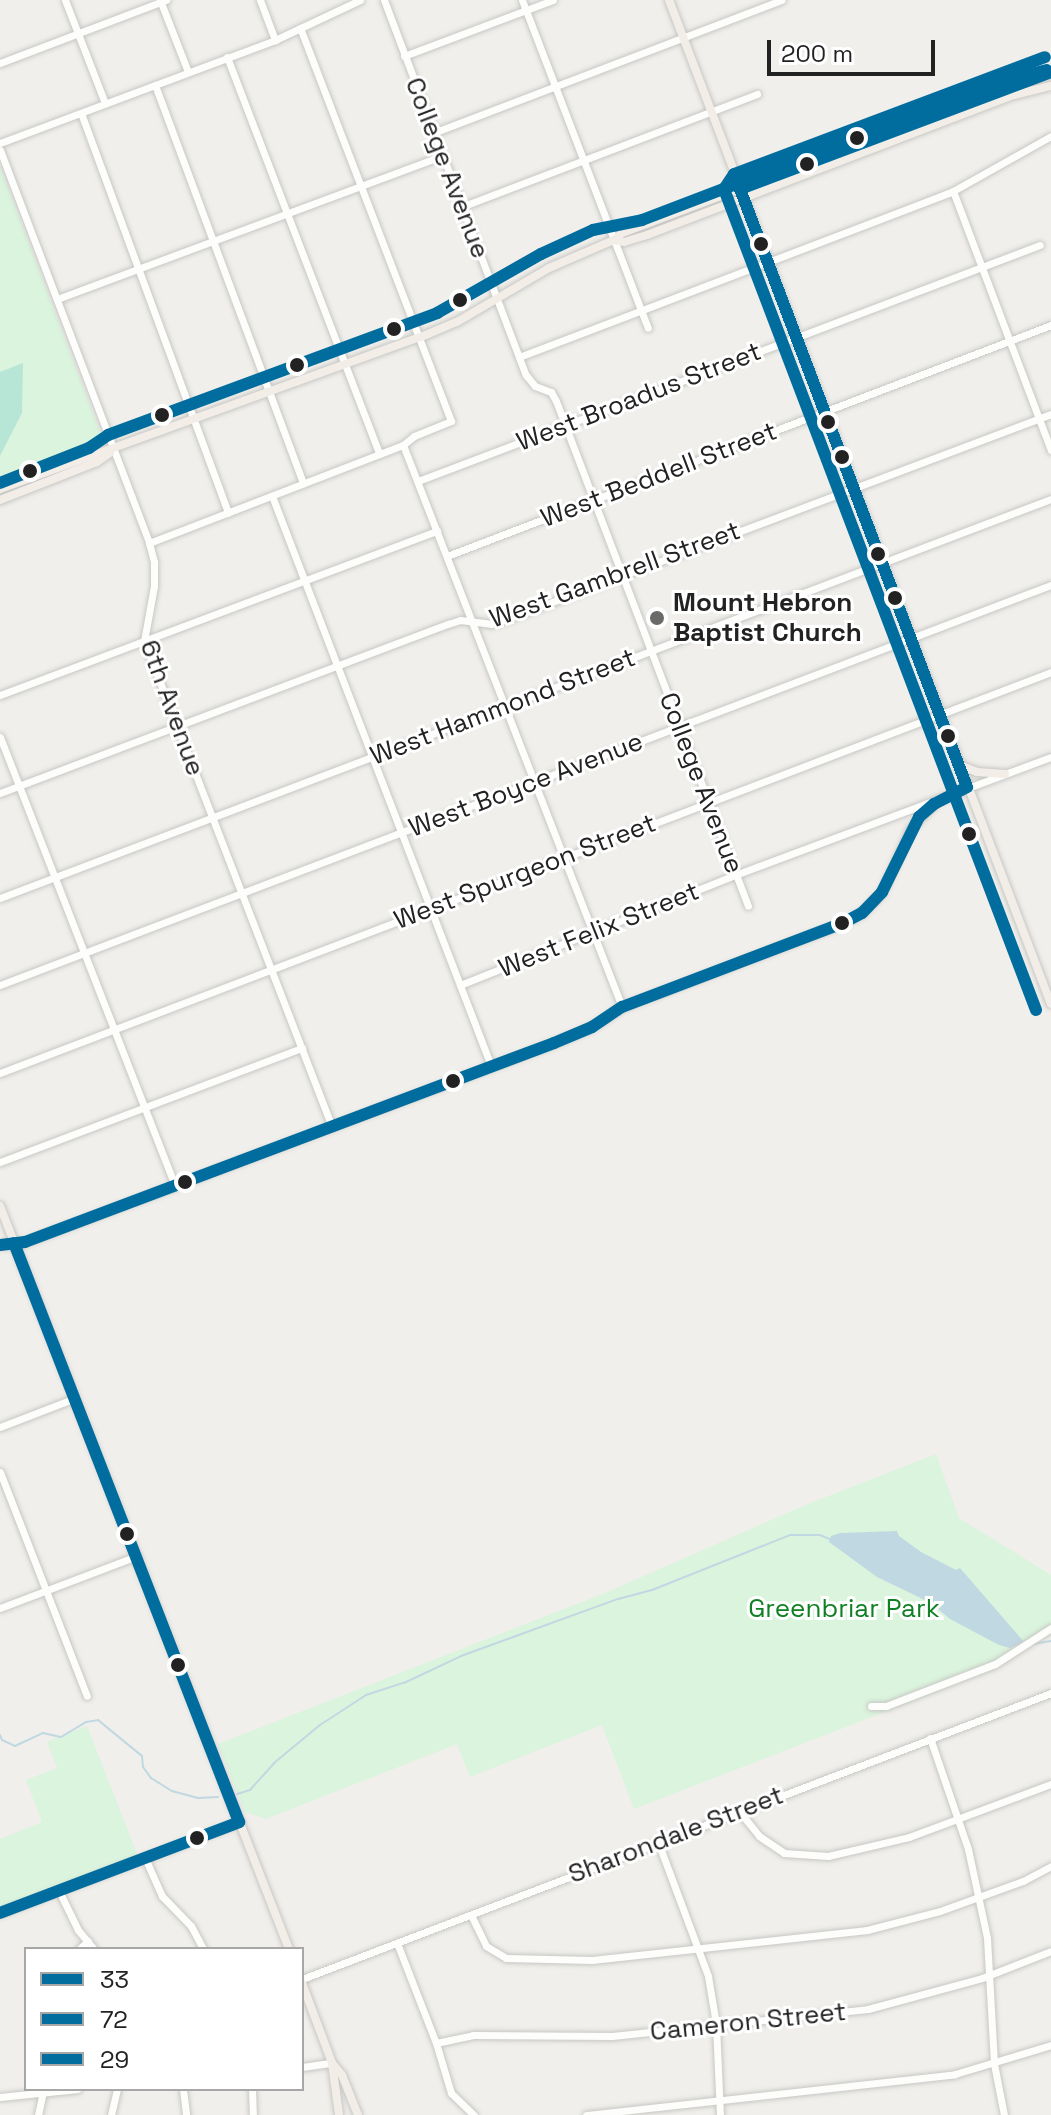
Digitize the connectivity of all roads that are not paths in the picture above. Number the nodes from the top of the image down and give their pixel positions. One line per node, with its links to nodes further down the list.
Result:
1 (65, 0): 13 (street)
2 (260, 0): 15 (street)
3 (360, 0): 10 (street)
4 (384, 0): 16 (street, College Avenue)
5 (522, 0): 11 (street)
6 (553, 0): 11 (street)
7 (669, 0): 14 (main road)
8 (781, 0): 14 (street)
9 (163, 1): 13 (street); 19 (street)
10 (349, 2): 12 (street)
11 (526, 10): 16 (street); 22 (street)
12 (300, 28): 15 (street); 37 (street)
13 (79, 33): 18 (street); 25 (street)
14 (684, 37): 22 (street); 27 (main road)
15 (275, 40): 17 (street)
16 (404, 56): 28 (street, College Avenue)
17 (227, 57): 19 (street); 42 (street)
18 (0, 63)
19 (188, 72): 21 (street)
20 (1051, 72): 31 (main road)
21 (155, 85): 25 (street); 44 (street)
22 (555, 86): 28 (street); 36 (street)
23 (1051, 86): 35 (main road)
24 (757, 94): 27 (street)
25 (105, 103): 26 (street)
26 (81, 113): 30 (street); 48 (street)
27 (712, 113): 36 (street); 38 (main road)
28 (433, 133): 33 (street, College Avenue)
29 (1051, 136): 39 (street)
30 (0, 143)
31 (850, 147): 35 (main road); 38 (main road)
32 (0, 150): 34 (street, 6th Avenue)
33 (442, 156): 37 (street); 41 (street, College Avenue)
34 (2, 159): 49 (street, 6th Avenue)
35 (851, 160): 40 (main road)
36 (584, 161): 41 (street); 43 (street)
37 (362, 186): 42 (street); 54 (street)
38 (740, 189): 40 (main road); 43 (main road)
39 (953, 191): 46 (street); 47 (street)
40 (744, 201): 43 (main road); 46 (main road)
41 (461, 207): 50 (street, College Avenue)
42 (286, 214): 44 (street); 58 (street)
43 (614, 240): 50 (main road); 51 (street)
44 (213, 241): 48 (street); 59 (street)
45 (1040, 245): 47 (street, West Broadus Street)
46 (768, 261): 51 (street); 55 (main road)
47 (982, 267): 55 (street, West Broadus Street); 56 (street)
48 (138, 269): 49 (street); 63 (street)
49 (57, 299): 66 (street, 6th Avenue)
50 (497, 300): 54 (main road); 57 (street, College Avenue)
51 (641, 310): 53 (street); 57 (street)
52 (1051, 325): 56 (street, West Beddell Street)
53 (648, 328)
54 (421, 337): 58 (main road); 65 (street)
55 (797, 338): 60 (main road); 64 (street, West Broadus Street)
56 (1010, 341): 60 (street, West Beddell Street); 62 (street)
57 (519, 357): 64 (street, College Avenue)
58 (346, 366): 59 (main road); 68 (street)
59 (270, 394): 63 (main road); 70 (street)
60 (825, 412): 71 (main road); 76 (street, West Beddell Street)
61 (1051, 414): 62 (street, West Gambrell Street)
62 (1039, 418): 67 (street); 71 (street, West Gambrell Street)
63 (195, 422): 66 (main road); 77 (street)
64 (566, 425): 69 (street, West Broadus Street); 76 (street, College Avenue)
65 (403, 445): 68 (street); 69 (street)
66 (114, 450): 72 (main road); 75 (main road); 79 (street, 6th Avenue)
67 (1051, 450)
68 (379, 454): 70 (street)
69 (418, 481): 78 (street)
70 (303, 483): 73 (street)
71 (854, 488): 81 (main road); 82 (street, West Gambrell Street)
72 (0, 489)
73 (272, 496): 77 (street); 83 (street)
74 (1051, 499): 81 (street, West Hammond Street)
75 (0, 500)
76 (594, 500): 80 (street, West Beddell Street); 82 (street, College Avenue)
77 (228, 513): 79 (street)
78 (437, 531): 80 (street); 83 (street)
79 (149, 543): 87 (street, 6th Avenue)
80 (447, 556): 85 (street)
81 (882, 563): 86 (main road); 88 (street, West Hammond Street)
82 (622, 575): 85 (street, West Gambrell Street); 88 (street, College Avenue)
83 (305, 580): 87 (street); 89 (street)
84 (1051, 585): 86 (street, West Boyce Avenue)
85 (472, 622): 89 (street, West Gambrell Street); 92 (street)
86 (911, 638): 93 (main road); 95 (street, West Boyce Avenue)
87 (144, 641): 91 (street); 94 (street, 6th Avenue)
88 (650, 651): 92 (street, West Hammond Street); 95 (street, College Avenue)
89 (337, 666): 94 (street, West Gambrell Street); 97 (street)
90 (1051, 672): 93 (street, West Spurgeon Street)
91 (0, 695)
92 (505, 706): 97 (street, West Hammond Street); 101 (street)
93 (939, 714): 99 (main road); 105 (street, West Spurgeon Street)
94 (177, 726): 102 (street, West Gambrell Street); 107 (street, 6th Avenue)
95 (680, 726): 101 (street, West Boyce Avenue); 105 (street, College Avenue)
96 (0, 737): 102 (street)
97 (372, 756): 107 (street, West Hammond Street); 110 (street)
98 (1051, 757): 100 (street, West Felix Street)
99 (959, 765): 100 (main road); 103 (main road)
100 (1005, 774): 103 (street, West Felix Street)
101 (534, 782): 110 (street, West Boyce Avenue); 111 (street)
102 (19, 786): 104 (street, West Gambrell Street); 113 (street)
103 (967, 787): 106 (street, West Felix Street); 123 (main road)
104 (0, 793)
105 (707, 802): 111 (street, West Spurgeon Street); 112 (street, College Avenue)
106 (934, 804): 108 (street, West Felix Street); 109 (street)
107 (212, 817): 113 (street, West Hammond Street); 114 (street, 6th Avenue)
108 (893, 817): 109 (street); 112 (street, West Felix Street)
109 (911, 827): 124 (street)
110 (401, 832): 114 (street, West Boyce Avenue); 117 (street)
111 (564, 858): 117 (street, West Spurgeon Street); 118 (street)
112 (735, 875): 116 (street, College Avenue); 118 (street, West Felix Street)
113 (55, 877): 115 (street, West Hammond Street); 119 (street)
114 (242, 893): 119 (street, West Boyce Avenue); 120 (street, 6th Avenue)
115 (0, 898)
116 (748, 906)
117 (431, 909): 120 (street, West Spurgeon Street); 122 (street)
118 (594, 934): 122 (street, West Felix Street); 124 (street)
119 (84, 953): 121 (street, West Boyce Avenue); 125 (street)
120 (271, 970): 125 (street, West Spurgeon Street); 126 (street, 6th Avenue)
121 (0, 985)
122 (460, 985): 127 (street)
123 (1051, 1004)
124 (622, 1007): 127 (street)
125 (115, 1030): 128 (street, West Spurgeon Street); 129 (street)
126 (302, 1048): 129 (street); 130 (street, 6th Avenue)
127 (491, 1066): 130 (street)
128 (0, 1073)
129 (145, 1108): 131 (street); 132 (street)
130 (332, 1127): 132 (street)
131 (0, 1162)
132 (175, 1186): 134 (street)
133 (0, 1206): 134 (main road)
134 (14, 1243): 135 (street); 136 (main road)
135 (0, 1245)
136 (75, 1398): 137 (street); 139 (main road)
137 (0, 1427)
138 (0, 1472): 140 (street)
139 (137, 1556): 140 (street); 150 (main road)
140 (46, 1591): 141 (street); 144 (street)
141 (0, 1608)
142 (1051, 1628): 145 (street)
143 (1051, 1693): 146 (street, Sharondale Street)
144 (87, 1696)
145 (871, 1706)
146 (930, 1738): 148 (street, Sharondale Street); 149 (street)
147 (1051, 1784): 149 (street)
148 (739, 1811): 149 (street); 151 (street, Sharondale Street)
149 (957, 1819): 155 (street)
150 (239, 1822): 152 (street); 163 (main road)
151 (658, 1842): 157 (street, Sharondale Street); 164 (street)
152 (145, 1858): 154 (street); 162 (street)
153 (1051, 1866): 155 (street)
154 (59, 1891): 156 (street); 158 (street)
155 (979, 1897): 164 (street); 166 (street)
156 (0, 1913)
157 (471, 1915): 159 (street, Sharondale Street); 164 (street)
158 (88, 1941): 160 (street); 161 (street)
159 (397, 1943): 167 (street, Sharondale Street); 170 (street)
160 (81, 1947)
161 (92, 1947)
162 (202, 1947)
163 (288, 1947)
164 (700, 1950): 169 (street)
165 (1051, 1951): 166 (street, Cameron Street)
166 (989, 1976): 169 (street, Cameron Street); 173 (street)
167 (304, 1980)
168 (304, 1986): 172 (main road)
169 (716, 2024): 170 (street, Cameron Street); 180 (street)
170 (436, 2043): 187 (street)
171 (1051, 2045): 173 (street)
172 (332, 2063): 174 (street); 185 (main road); 186 (main road)
173 (994, 2064): 180 (street); 190 (street)
174 (304, 2067)
175 (43, 2091): 179 (street); 181 (street)
176 (117, 2091): 182 (street)
177 (183, 2091): 183 (street)
178 (252, 2091): 184 (street)
179 (0, 2097)
180 (720, 2099): 188 (street); 189 (street)
181 (38, 2115)
182 (111, 2115)
183 (186, 2115)
184 (253, 2115)
185 (339, 2115)
186 (358, 2115)
187 (474, 2115)
188 (586, 2115)
189 (720, 2115)
190 (1004, 2115)

